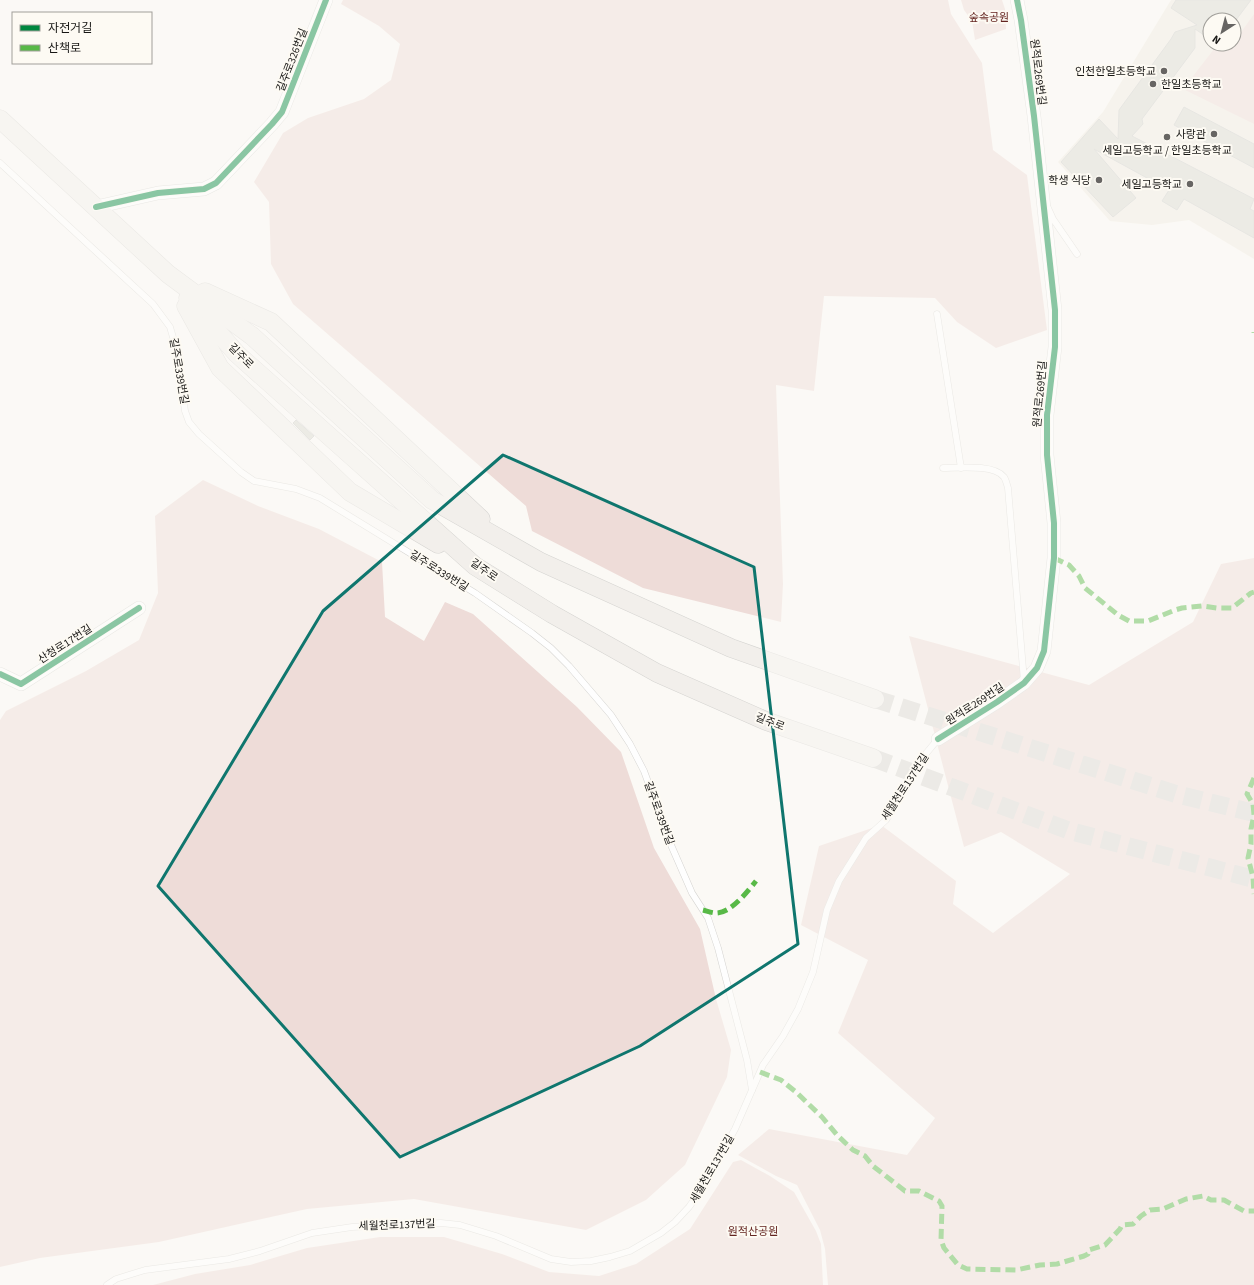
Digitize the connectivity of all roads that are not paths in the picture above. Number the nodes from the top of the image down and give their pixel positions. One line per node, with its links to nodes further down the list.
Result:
1 (326, 0): 6 (street, 길주로326번길)
2 (1017, 0): 5 (street, 원적로269번길)
3 (0, 119): 6 (main road, 길주로)
4 (0, 163): 19 (lane, 길주로339번길)
5 (1044, 198): 7 (lane); 15 (street, 원적로269번길)
6 (96, 207): 8 (main road, 길주로)
7 (1077, 254)
8 (168, 274): 12 (main road, 길주로); 12 (main road); 16 (main road)
9 (937, 314): 11 (lane)
10 (943, 468): 11 (lane)
11 (961, 468): 15 (lane)
12 (475, 566): 18 (main road, 길주로)
13 (139, 608): 14 (street, 산청로17번길)
14 (0, 674)
15 (1024, 683): 17 (street, 원적로269번길)
16 (875, 699)
17 (938, 739): 19 (lane, 세월천로137번길)
18 (873, 758)
19 (752, 1090): 20 (lane, 세월천로137번길)
20 (106, 1285)

